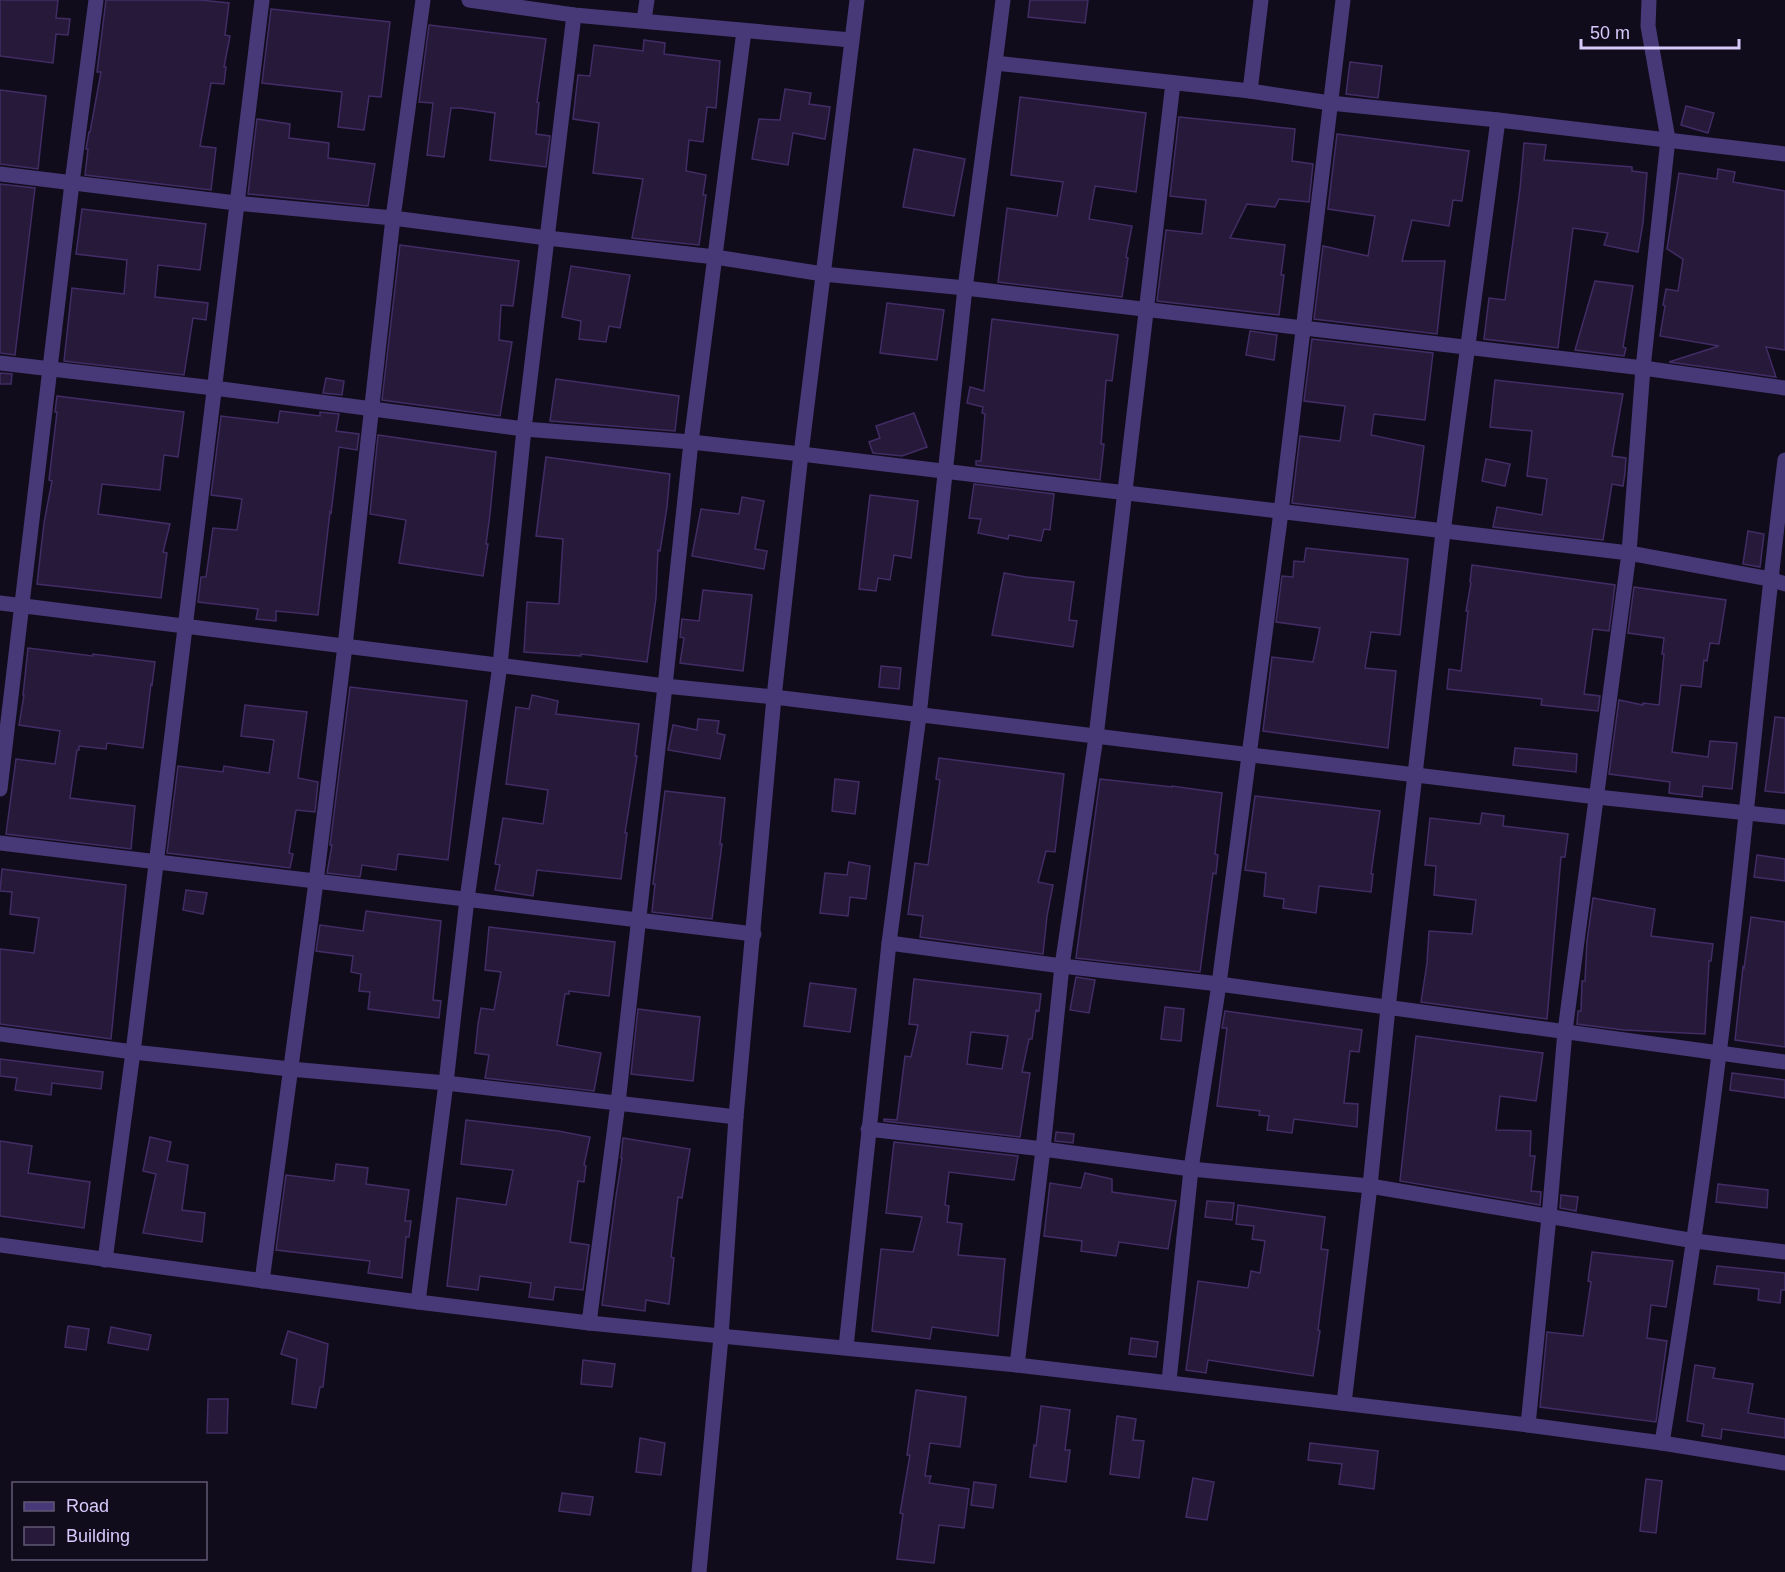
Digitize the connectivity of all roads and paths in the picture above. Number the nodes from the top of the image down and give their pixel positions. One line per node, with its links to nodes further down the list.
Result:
1 (96, 0): 23 (street)
2 (262, 0): 24 (street)
3 (423, 0): 25 (street)
4 (469, 0): 11 (street)
5 (647, 0): 12 (street)
6 (857, 0): 14 (street)
7 (1003, 0): 15 (street)
8 (1261, 0): 17 (street)
9 (1343, 0): 18 (street)
10 (1650, 0): 20 (street)
11 (574, 15): 12 (street); 26 (street)
12 (644, 20): 13 (street)
13 (744, 31): 14 (street); 27 (street)
14 (851, 40): 28 (street)
15 (995, 63): 16 (street); 29 (street)
16 (1173, 83): 17 (street); 30 (street)
17 (1250, 91): 18 (street)
18 (1330, 103): 19 (street); 31 (street)
19 (1498, 120): 20 (street); 32 (street)
20 (1668, 139): 21 (street); 34 (street)
21 (1785, 154)
22 (0, 174): 23 (street)
23 (72, 183): 24 (street); 35 (street)
24 (236, 203): 25 (street); 36 (street)
25 (393, 218): 26 (street); 38 (street)
26 (547, 238): 27 (street); 39 (street)
27 (715, 257): 28 (street); 40 (street)
28 (823, 274): 29 (street); 41 (street)
29 (965, 288): 30 (street); 43 (street)
30 (1145, 310): 31 (street); 44 (street)
31 (1302, 328): 32 (street); 45 (street)
32 (1469, 348): 34 (street); 46 (street)
33 (0, 363): 35 (street)
34 (1643, 368): 37 (street); 47 (street)
35 (51, 369): 36 (street); 50 (street)
36 (214, 388): 38 (street); 51 (street)
37 (1785, 388)
38 (371, 409): 39 (street); 52 (street)
39 (524, 429): 40 (street); 53 (street)
40 (691, 442): 41 (street); 54 (street)
41 (801, 454): 43 (street); 55 (street)
42 (1785, 460): 48 (street)
43 (945, 471): 44 (street); 56 (street)
44 (1123, 494): 45 (street); 57 (street)
45 (1281, 512): 46 (street); 58 (street)
46 (1443, 532): 47 (street); 59 (street)
47 (1629, 553): 48 (street); 61 (street)
48 (1778, 582): 62 (street)
49 (0, 603): 50 (street)
50 (21, 606): 51 (street); 60 (street)
51 (185, 626): 52 (street); 65 (street)
52 (345, 646): 53 (street); 66 (street)
53 (500, 665): 54 (street); 67 (street)
54 (665, 686): 55 (street); 68 (street)
55 (774, 697): 56 (street); 69 (street)
56 (919, 716): 57 (street); 70 (street)
57 (1096, 737): 58 (street); 71 (street)
58 (1249, 755): 59 (street); 72 (street)
59 (1414, 775): 61 (street); 73 (street)
60 (0, 789)
61 (1596, 797): 62 (street); 74 (street)
62 (1747, 812): 63 (street); 77 (street)
63 (1785, 817)
64 (0, 843): 65 (street)
65 (156, 861): 66 (street); 76 (street)
66 (316, 882): 67 (street); 79 (street)
67 (467, 899): 68 (street); 80 (street)
68 (638, 920): 69 (street); 81 (street)
69 (754, 934): 82 (street)
70 (889, 943): 71 (street); 83 (street)
71 (1062, 966): 72 (street); 84 (street)
72 (1220, 984): 73 (street); 85 (street)
73 (1388, 1008): 74 (street); 86 (street)
74 (1565, 1031): 77 (street); 87 (street)
75 (0, 1034): 76 (street)
76 (133, 1052): 79 (street); 91 (street)
77 (1719, 1053): 78 (street); 88 (street)
78 (1785, 1062)
79 (290, 1069): 80 (street); 92 (street)
80 (446, 1083): 81 (street); 93 (street)
81 (618, 1103): 82 (street); 94 (street)
82 (736, 1117): 95 (street)
83 (868, 1129): 84 (street); 96 (street)
84 (1043, 1149): 85 (street); 97 (street)
85 (1191, 1168): 86 (street); 98 (street)
86 (1370, 1186): 87 (street); 99 (street)
87 (1549, 1217): 88 (street); 100 (street)
88 (1695, 1241): 90 (street); 101 (street)
89 (0, 1245): 91 (street)
90 (1785, 1252)
91 (105, 1260): 92 (street)
92 (262, 1281): 93 (street)
93 (418, 1302): 94 (street)
94 (589, 1323): 95 (street)
95 (720, 1337): 96 (street); 103 (street)
96 (846, 1347): 97 (street)
97 (1017, 1365): 98 (street)
98 (1168, 1381): 99 (street)
99 (1344, 1403): 100 (street)
100 (1528, 1425): 101 (street)
101 (1662, 1443): 102 (street)
102 (1785, 1463)
103 (699, 1572)

